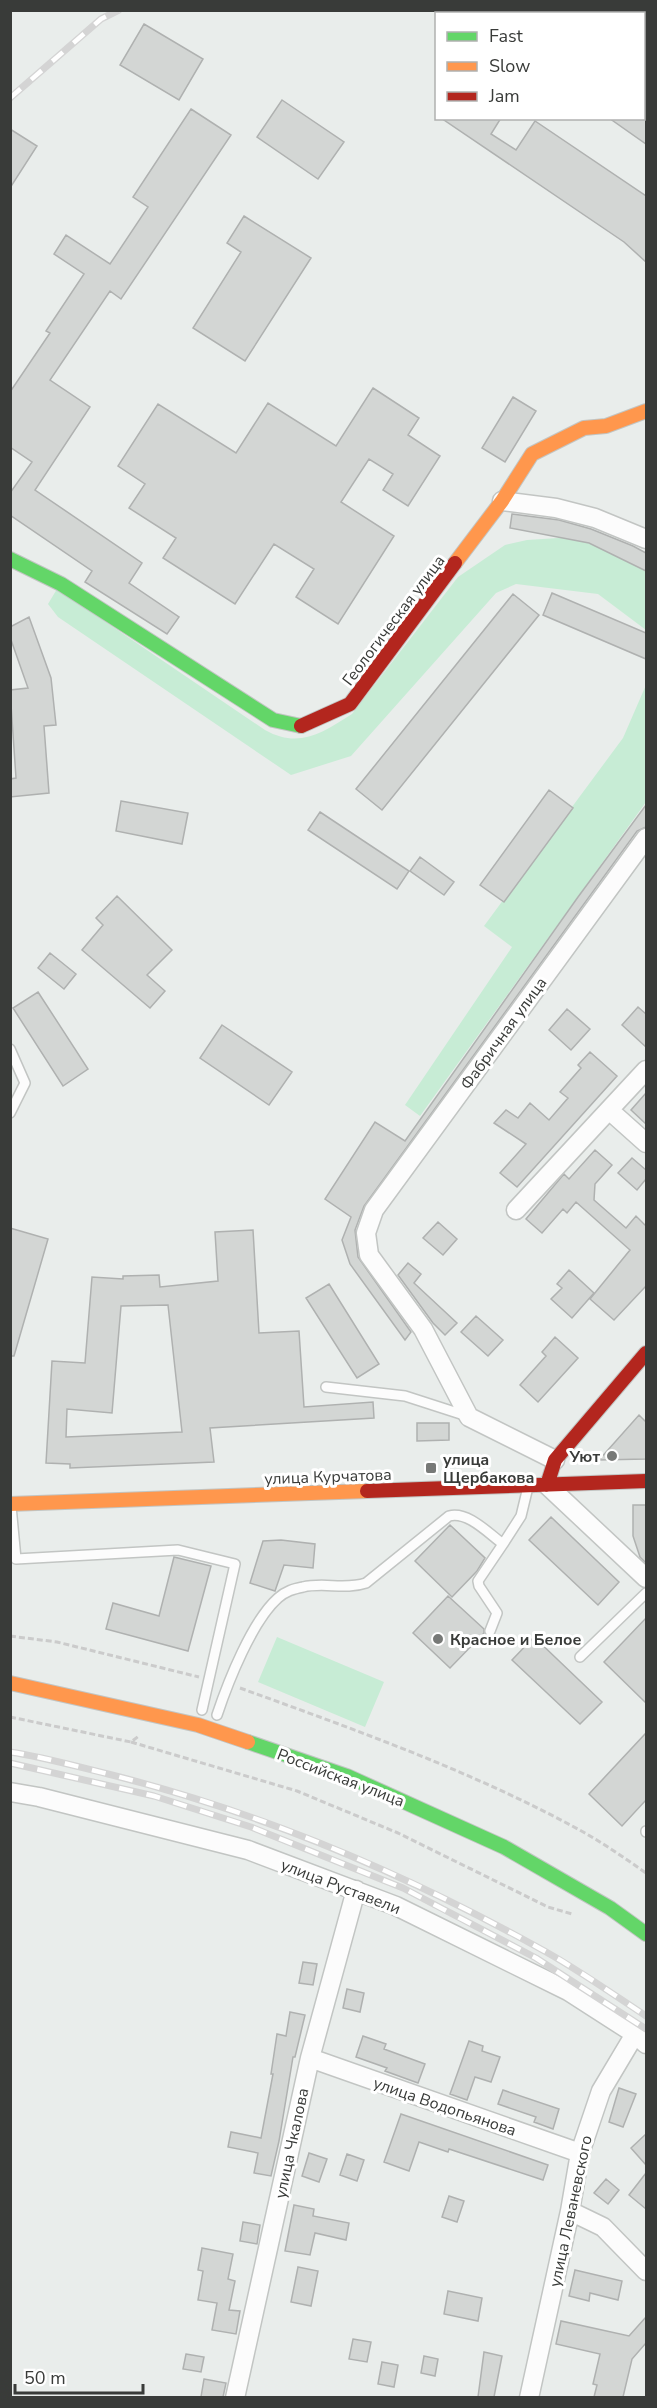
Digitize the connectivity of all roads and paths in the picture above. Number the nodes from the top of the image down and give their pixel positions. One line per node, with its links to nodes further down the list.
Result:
1 (646, 411): 2 (street, Геологическая улица)
2 (502, 501): 3 (street); 4 (street, Геологическая улица)
3 (646, 539)
4 (10, 559)
5 (646, 838): 14 (street, Фабричная улица)
6 (10, 1049): 9 (lane)
7 (646, 1070): 8 (street)
8 (609, 1110): 10 (street); 11 (street)
9 (10, 1113)
10 (646, 1143)
11 (516, 1210)
12 (646, 1353): 15 (street)
13 (326, 1387): 14 (lane)
14 (469, 1417): 15 (street)
15 (555, 1460): 17 (street)
16 (646, 1481): 17 (street, улица Курчатова)
17 (546, 1485): 18 (street, улица Курчатова); 21 (street)
18 (528, 1486): 19 (street, улица Курчатова); 20 (lane)
19 (11, 1504): 26 (lane)
20 (503, 1544): 23 (lane); 28 (lane)
21 (646, 1578)
22 (646, 1593): 25 (lane)
23 (490, 1631)
24 (10, 1636): 26 (path)
25 (580, 1657)
26 (208, 1679): 29 (lane)
27 (10, 1683): 30 (street, Российская улица)
28 (228, 1684): 32 (lane); 35 (path)
29 (197, 1709): 32 (street)
30 (162, 1716): 33 (path); 38 (street, Российская улица)
31 (10, 1717): 33 (path)
32 (222, 1717)
33 (131, 1742): 37 (path)
34 (10, 1792): 36 (street, улица Руставели)
35 (646, 1873)
36 (356, 1890): 39 (street, улица Руставели); 40 (street, улица Чкалова)
37 (573, 1914)
38 (646, 1934)
39 (641, 2039): 41 (street, улица Леваневского)
40 (310, 2058): 41 (street, улица Водопьянова); 44 (street, улица Чкалова)
41 (580, 2153): 42 (street, улица Леваневского)
42 (570, 2211): 43 (street); 45 (street, улица Леваневского)
43 (646, 2271)
44 (235, 2397)
45 (529, 2397)

